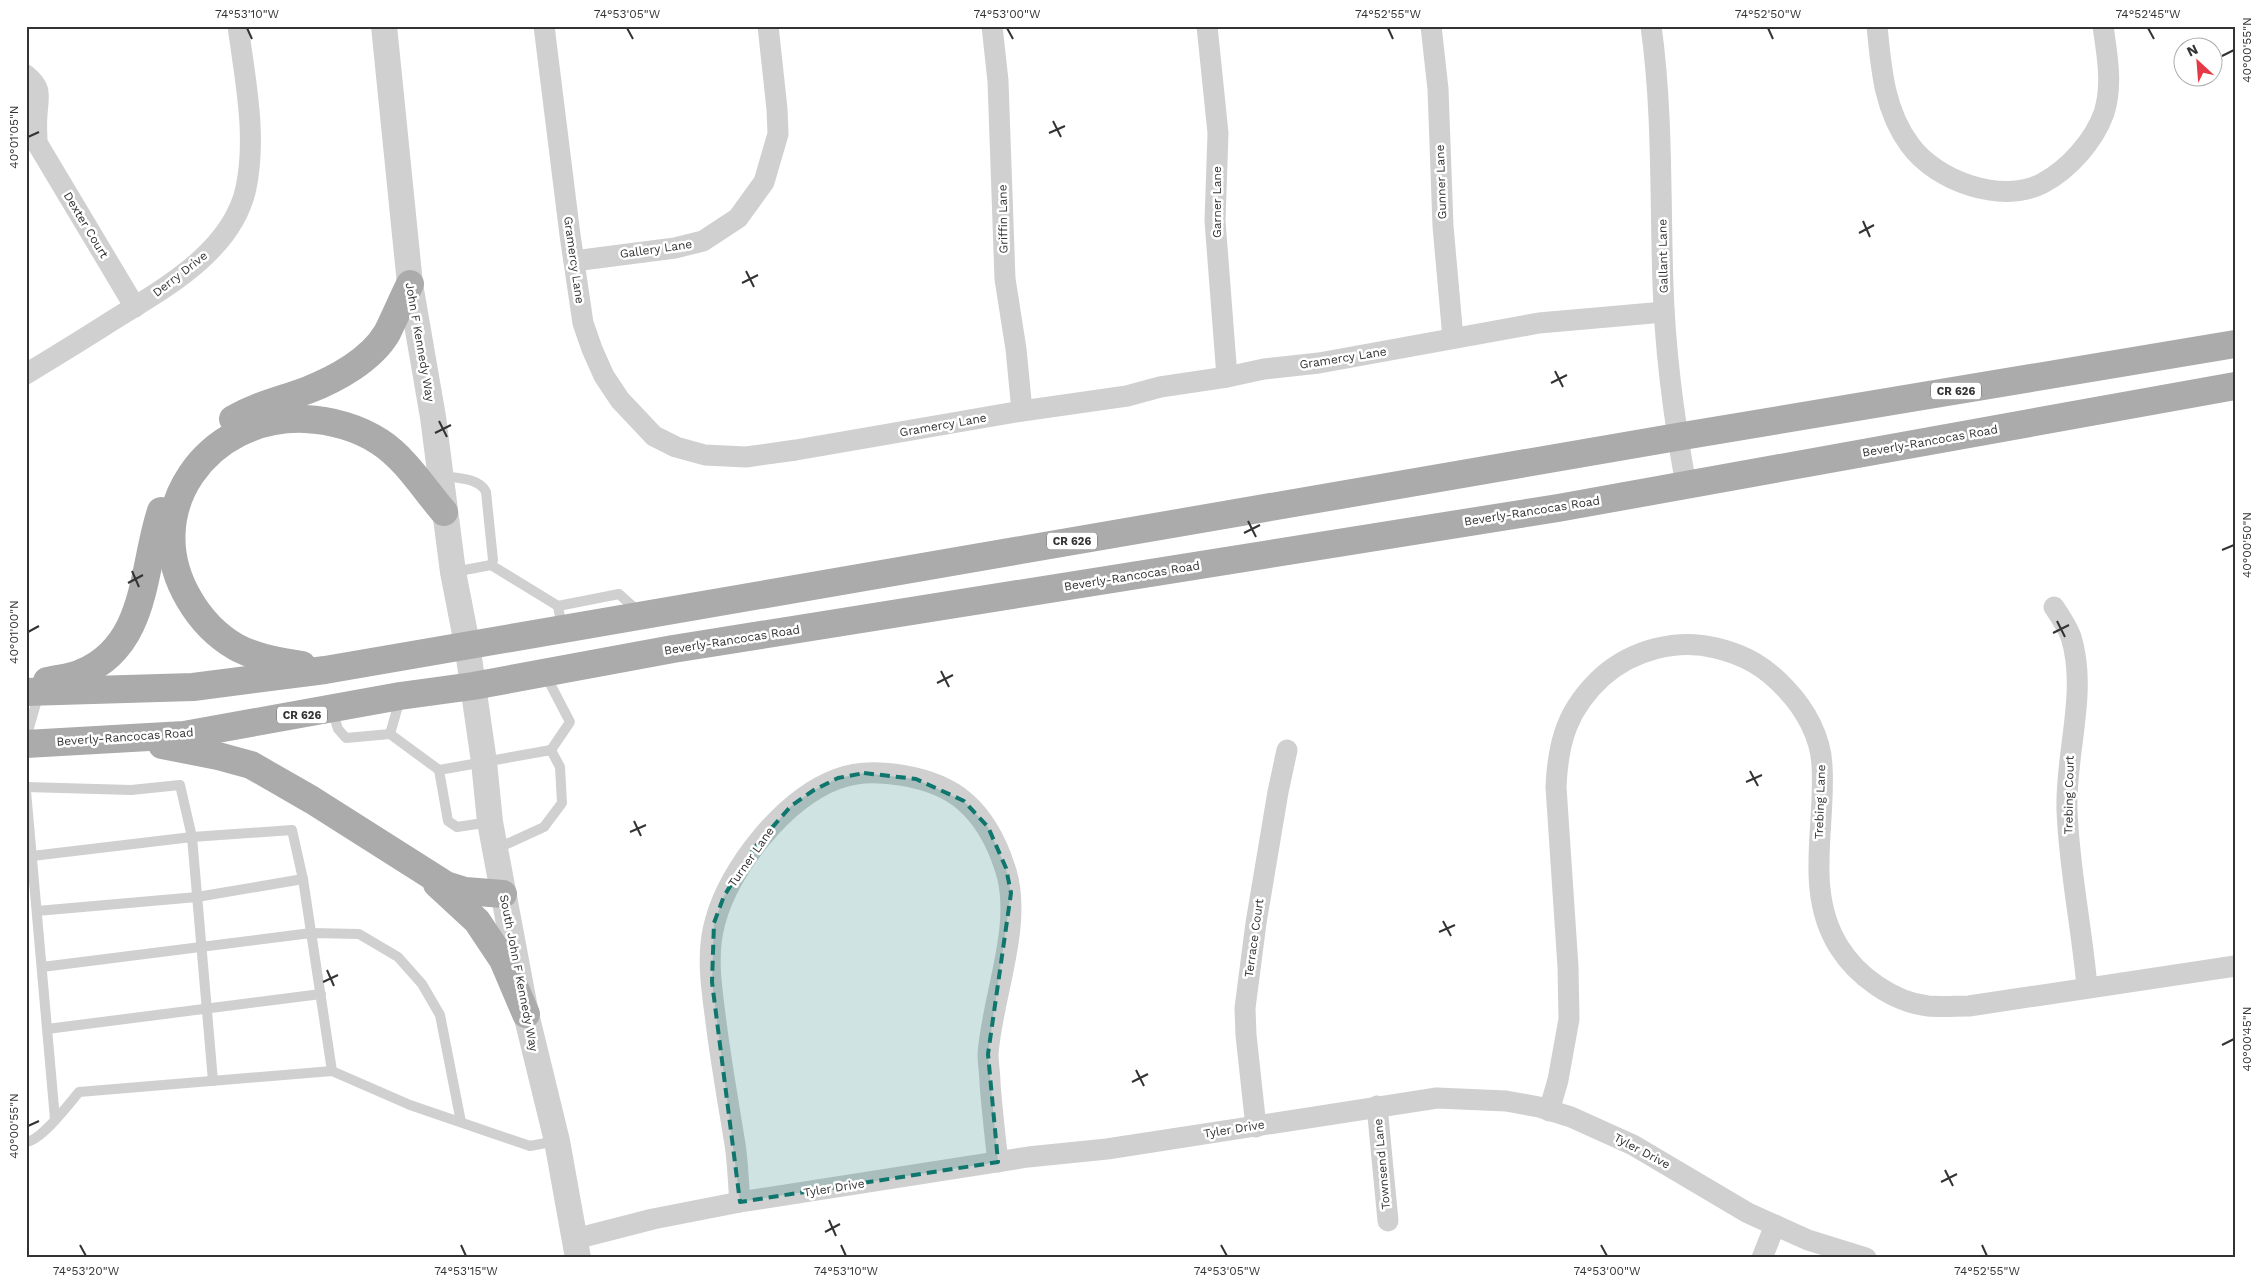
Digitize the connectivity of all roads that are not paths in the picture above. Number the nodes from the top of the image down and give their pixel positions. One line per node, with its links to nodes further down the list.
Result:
1 (238, 26): 15 (street, Derry Drive)
2 (384, 26): 14 (street, John F Kennedy Way)
3 (544, 26): 13 (street, Gramercy Lane)
4 (768, 26): 13 (street, Gallery Lane)
5 (992, 26): 22 (street, Griffin Lane)
6 (1207, 26): 20 (street, Garner Lane)
7 (1431, 26): 17 (street, Gunner Lane)
8 (1651, 26): 16 (street, Gallant Lane)
9 (1877, 26): 10 (street)
10 (2103, 26)
11 (26, 75): 12 (street, Dexter Court)
12 (32, 140): 15 (street, Dexter Court)
13 (574, 261): 22 (street, Gramercy Lane)
14 (410, 284): 24 (street, John F Kennedy Way); 35 (main road)
15 (135, 308): 19 (street, Derry Drive)
16 (1664, 312): 17 (street, Gramercy Lane); 23 (street, Gallant Lane)
17 (1453, 338): 20 (street, Gramercy Lane)
18 (2235, 344): 23 (main road, CR 626)
19 (26, 374)
20 (1228, 377): 22 (street, Gramercy Lane)
21 (2235, 386): 25 (main road, Beverly-Rancocas Road / CR 626)
22 (1022, 411)
23 (1677, 437): 25 (street, Gallant Lane); 30 (main road, CR 626)
24 (440, 475): 26 (street, John F Kennedy Way); 27 (lane)
25 (1686, 485): 33 (main road, Beverly-Rancocas Road / CR 626)
26 (444, 512): 28 (street, John F Kennedy Way); 32 (main road)
27 (491, 565): 28 (lane); 30 (lane)
28 (453, 572): 31 (street, John F Kennedy Way)
29 (2054, 607): 60 (street, Trebing Court)
30 (560, 617): 31 (main road, CR 626)
31 (467, 644): 32 (main road, CR 626); 34 (street, John F Kennedy Way)
32 (325, 670): 35 (main road, CR 626)
33 (544, 672): 34 (main road, Beverly-Rancocas Road / CR 626); 42 (lane)
34 (473, 686): 36 (main road, Beverly-Rancocas Road / CR 626); 44 (street, South John F Kennedy Way)
35 (31, 690): 39 (lane)
36 (400, 696): 37 (main road, Beverly-Rancocas Road / CR 626); 38 (lane)
37 (332, 710): 38 (lane); 40 (main road, Beverly-Rancocas Road / CR 626)
38 (390, 734): 45 (lane)
39 (26, 738)
40 (131, 738): 41 (main road, Beverly-Rancocas Road / CR 626); 51 (main road)
41 (26, 744)
42 (551, 750): 44 (lane); 49 (lane)
43 (1287, 750): 71 (street, Terrace Court)
44 (484, 762): 45 (lane); 47 (street, South John F Kennedy Way)
45 (439, 770): 47 (lane)
46 (26, 789): 48 (lane); 50 (lane)
47 (490, 822): 49 (street, South John F Kennedy Way)
48 (192, 837): 50 (lane); 52 (lane); 54 (lane)
49 (495, 850): 53 (street, South John F Kennedy Way)
50 (32, 856): 55 (lane)
51 (425, 873): 53 (main road); 63 (main road)
52 (303, 880): 54 (lane); 56 (lane)
53 (503, 894): 63 (street, South John F Kennedy Way)
54 (197, 897): 55 (lane); 57 (lane)
55 (37, 911): 59 (lane)
56 (311, 933): 57 (lane); 61 (lane); 70 (lane)
57 (202, 948): 59 (lane); 62 (lane)
58 (2235, 966): 60 (street, Trebing Lane)
59 (42, 967): 64 (lane)
60 (2087, 987): 68 (street, Trebing Lane)
61 (321, 994): 62 (lane); 65 (lane)
62 (207, 1010): 64 (lane); 66 (lane)
63 (526, 1014): 72 (street, South John F Kennedy Way)
64 (47, 1029): 69 (lane)
65 (332, 1070): 66 (lane); 70 (lane)
66 (214, 1081): 69 (lane)
67 (1377, 1106): 68 (street, Tyler Drive); 71 (street, Tyler Drive); 76 (street, Townsend Lane)
68 (1549, 1111): 77 (street, Tyler Drive)
69 (55, 1118): 73 (lane)
70 (460, 1122): 72 (lane)
71 (1256, 1126): 74 (street, Tyler Drive)
72 (557, 1141): 78 (street, South John F Kennedy Way)
73 (26, 1142)
74 (998, 1162): 75 (street, Tyler Drive); 75 (street, Turner Lane)
75 (740, 1202): 78 (street, Tyler Drive)
76 (1388, 1221)
77 (1775, 1225): 79 (street); 80 (street, Tyler Drive)
78 (576, 1248)
79 (1762, 1258)
80 (1866, 1258)

